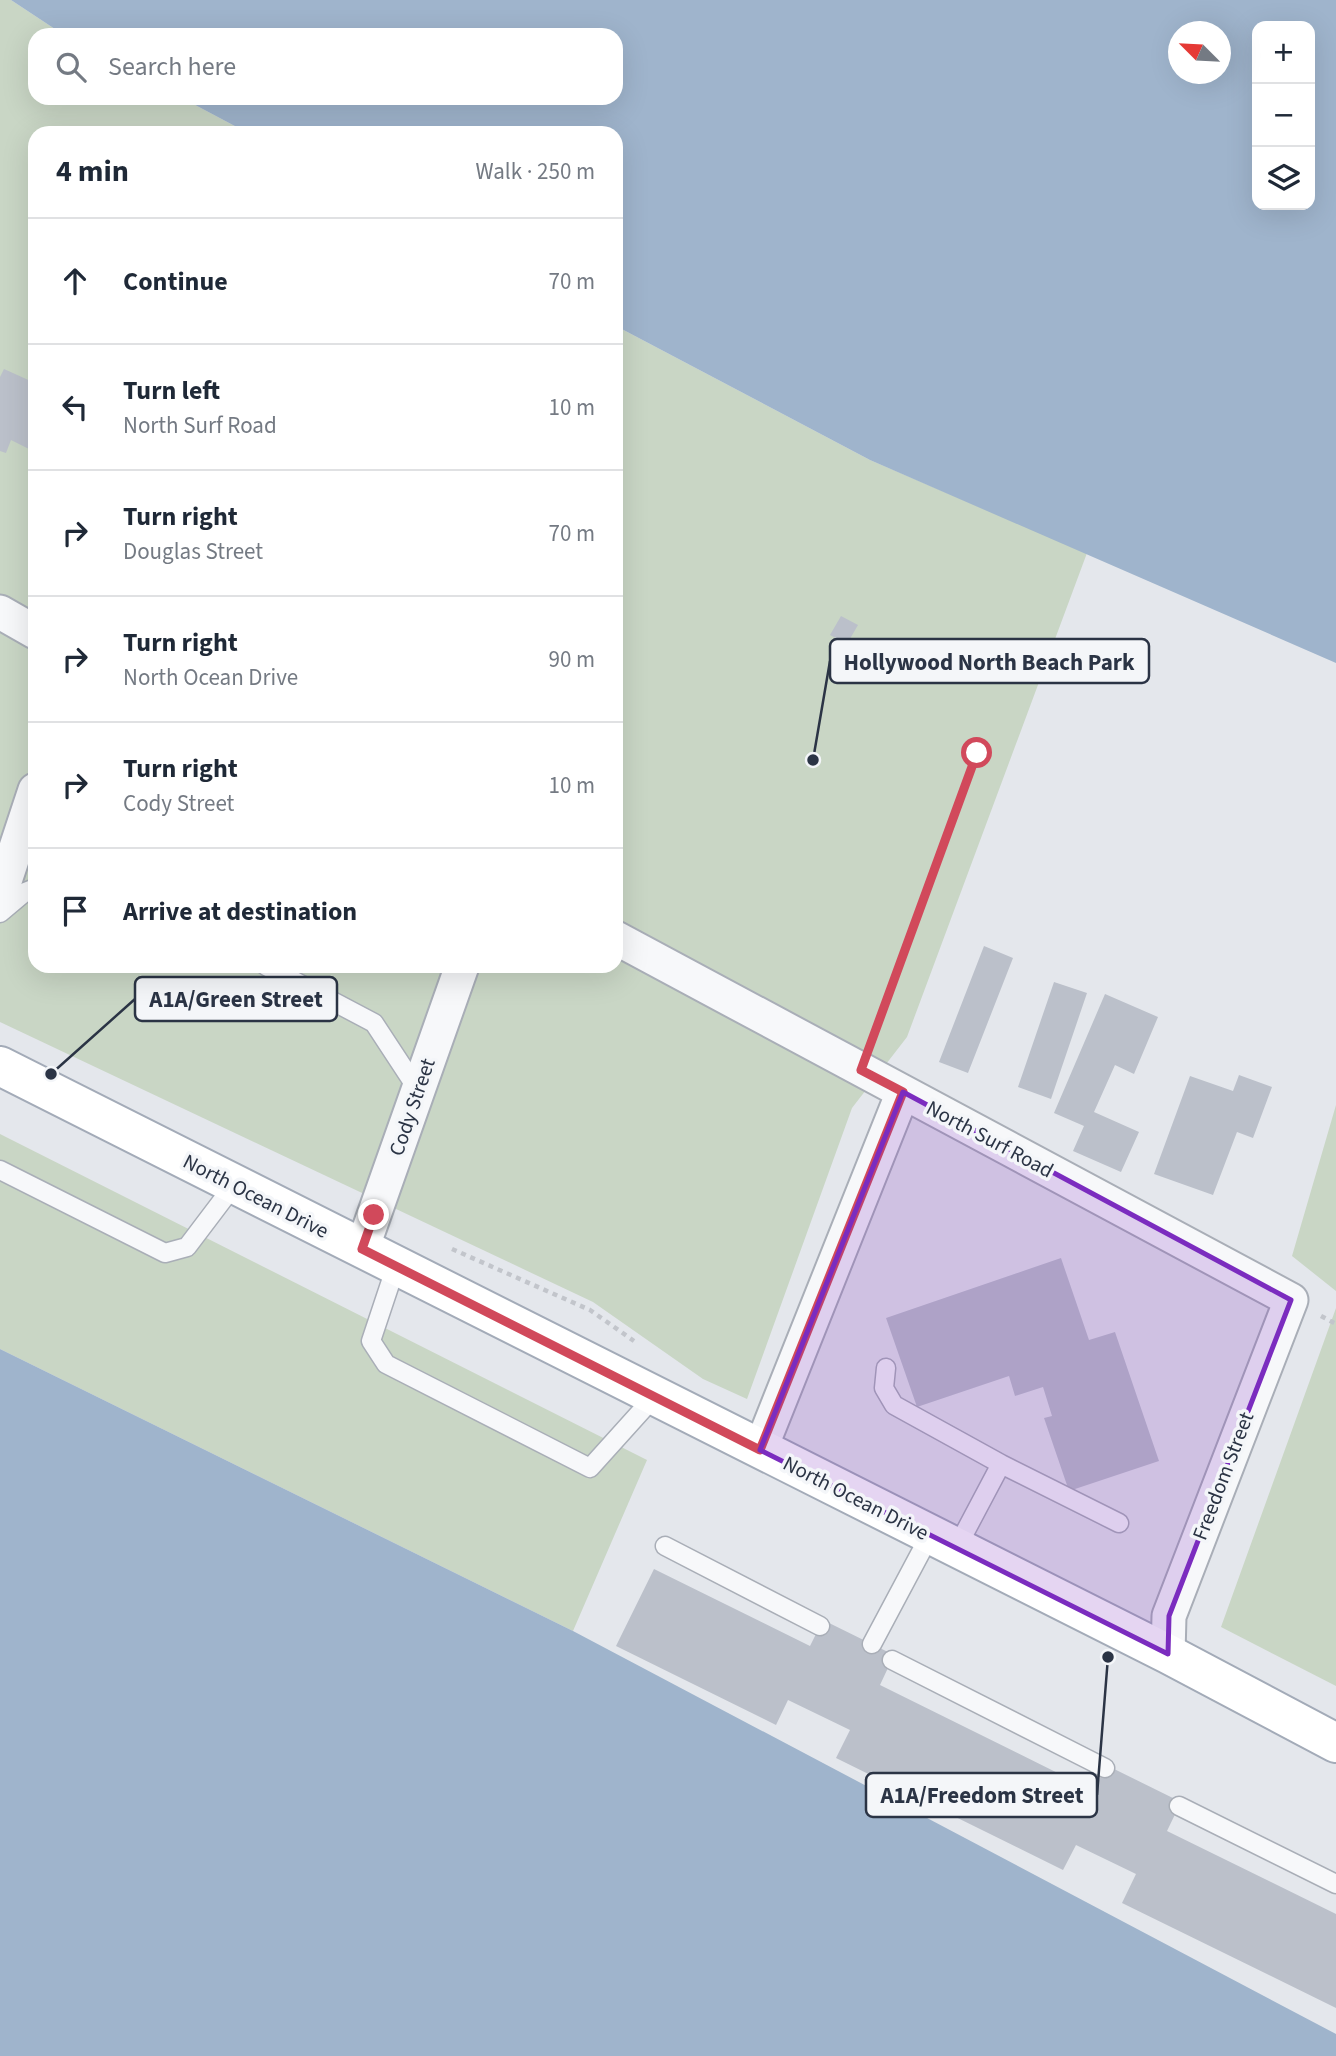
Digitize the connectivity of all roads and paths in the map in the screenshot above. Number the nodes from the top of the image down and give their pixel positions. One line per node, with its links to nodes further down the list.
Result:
1 (0, 612): 2 (street)
2 (28, 628)
3 (977, 753): 12 (path)
4 (28, 811): 6 (street)
5 (28, 891): 7 (lane)
6 (0, 896)
7 (0, 913)
8 (623, 942): 12 (street, North Surf Road)
9 (279, 973): 13 (lane)
10 (460, 973): 13 (street, Cody Street)
11 (0, 1066): 16 (main road, North Ocean Drive)
12 (861, 1070): 14 (street, North Surf Road)
13 (418, 1090): 17 (street, Cody Street)
14 (903, 1092): 19 (street, North Surf Road); 22 (street)
15 (0, 1170): 16 (lane)
16 (234, 1185): 17 (main road, North Ocean Drive)
17 (362, 1249): 18 (main road, North Ocean Drive)
18 (396, 1266): 21 (main road, North Ocean Drive); 21 (lane)
19 (1291, 1300): 29 (street, Freedom Street)
20 (886, 1368): 23 (lane)
21 (654, 1397): 22 (main road, North Ocean Drive)
22 (760, 1450): 25 (main road, North Ocean Drive)
23 (1001, 1464): 24 (lane); 25 (lane)
24 (1119, 1523)
25 (943, 1542): 28 (lane); 29 (main road, North Ocean Drive)
26 (665, 1546): 27 (lane)
27 (820, 1626)
28 (872, 1644)
29 (1168, 1654): 31 (main road, North Ocean Drive)
30 (892, 1660): 32 (lane)
31 (1336, 1743)
32 (1105, 1768)
33 (1179, 1806): 34 (lane)
34 (1336, 1884)

